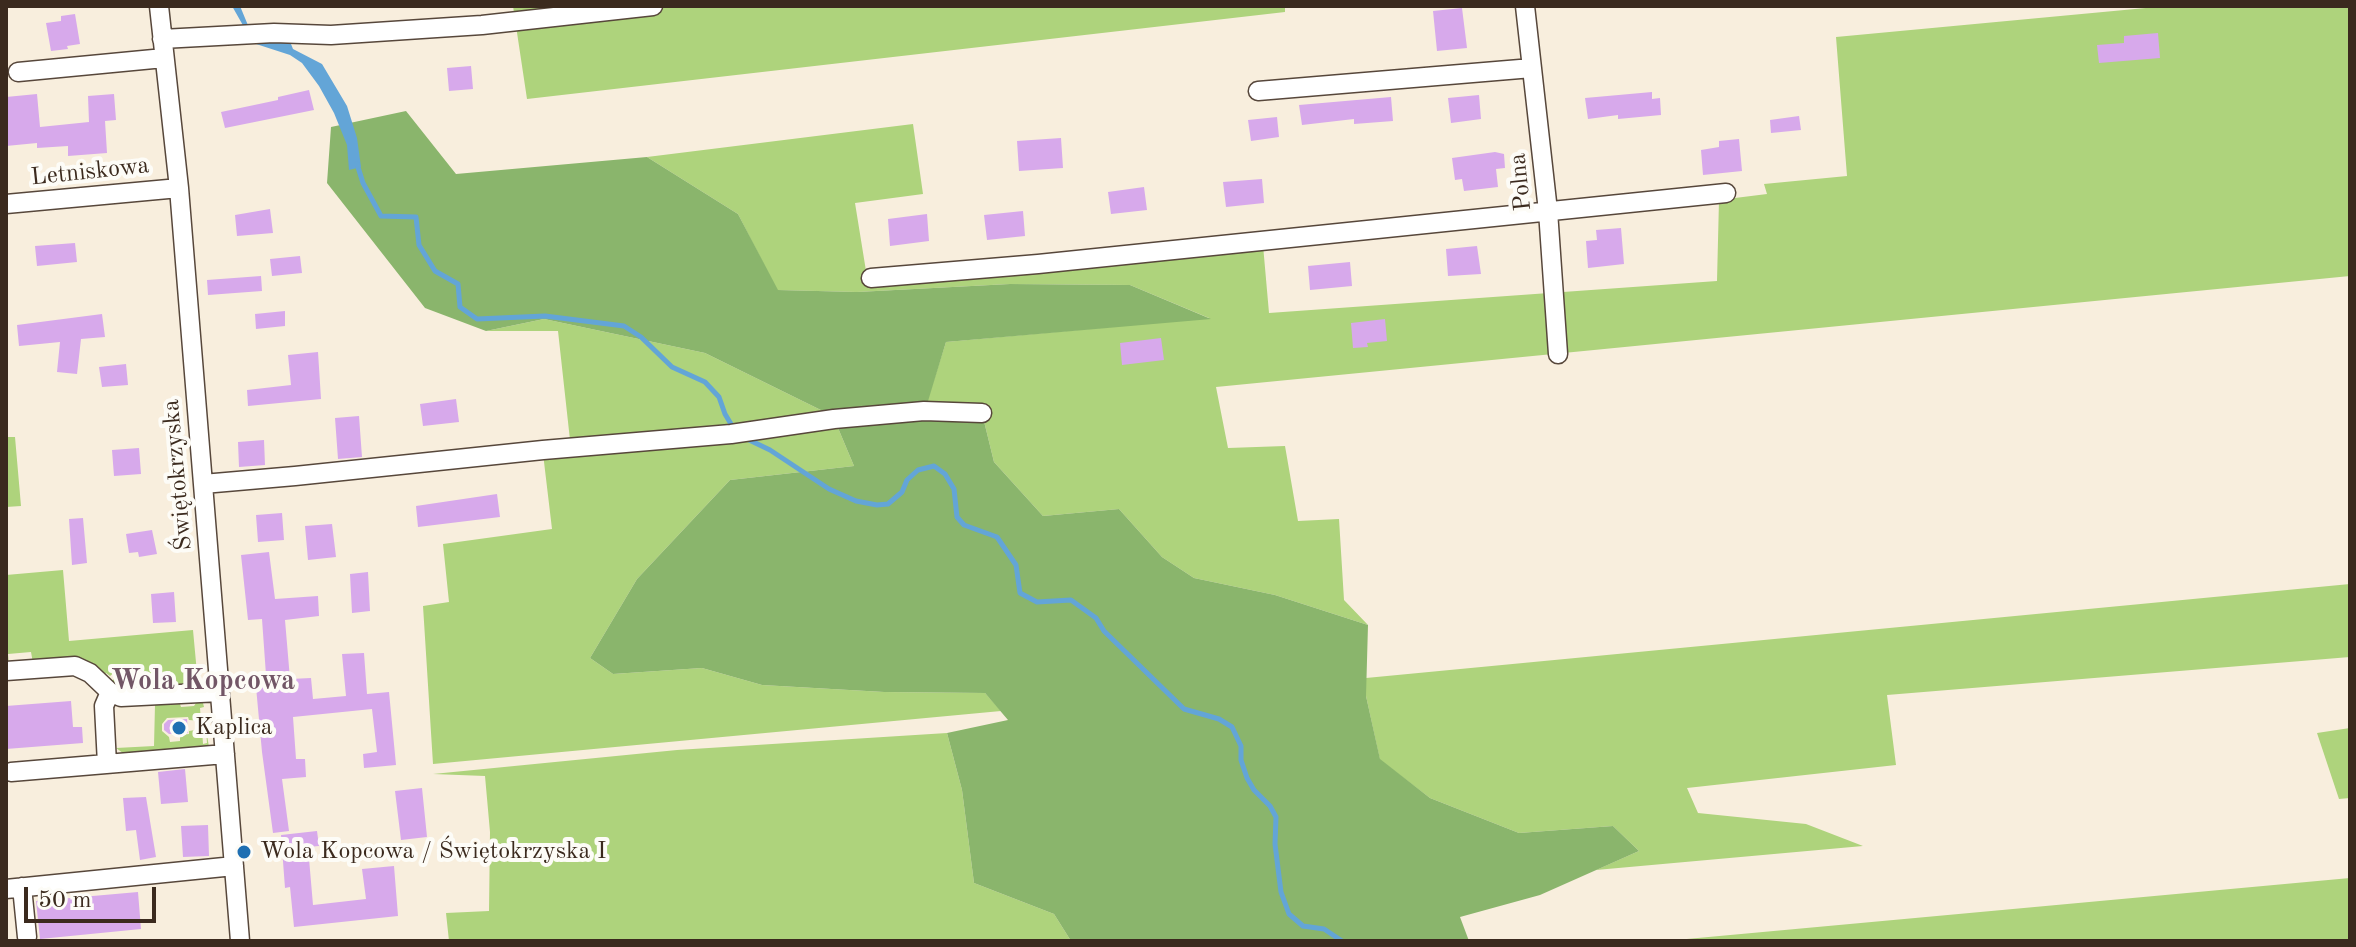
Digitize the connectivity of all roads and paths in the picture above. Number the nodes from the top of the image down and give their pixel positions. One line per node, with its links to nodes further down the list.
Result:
1 (159, 6): 4 (street, Świętokrzyska)
2 (653, 6): 4 (street)
3 (1525, 6): 6 (street, Polna)
4 (162, 39): 5 (street, Świętokrzyska)
5 (164, 58): 7 (street); 9 (street, Świętokrzyska)
6 (1532, 68): 8 (street); 12 (street, Polna)
7 (18, 72)
8 (1258, 91)
9 (179, 188): 11 (street, Letniskowa); 16 (street, Świętokrzyska)
10 (1726, 193): 12 (street)
11 (6, 204)
12 (1548, 211): 13 (street); 14 (street, Polna)
13 (871, 278)
14 (1558, 354)
15 (982, 413): 16 (street)
16 (203, 484): 19 (street, Świętokrzyska)
17 (6, 671): 18 (street)
18 (110, 692): 19 (street); 21 (street)
19 (220, 692): 20 (street, Świętokrzyska)
20 (225, 754): 21 (street); 23 (street, Świętokrzyska)
21 (107, 764): 22 (street)
22 (11, 772)
23 (234, 866): 24 (street); 26 (street, Świętokrzyska)
24 (14, 888): 25 (street)
25 (27, 937)
26 (240, 941)

